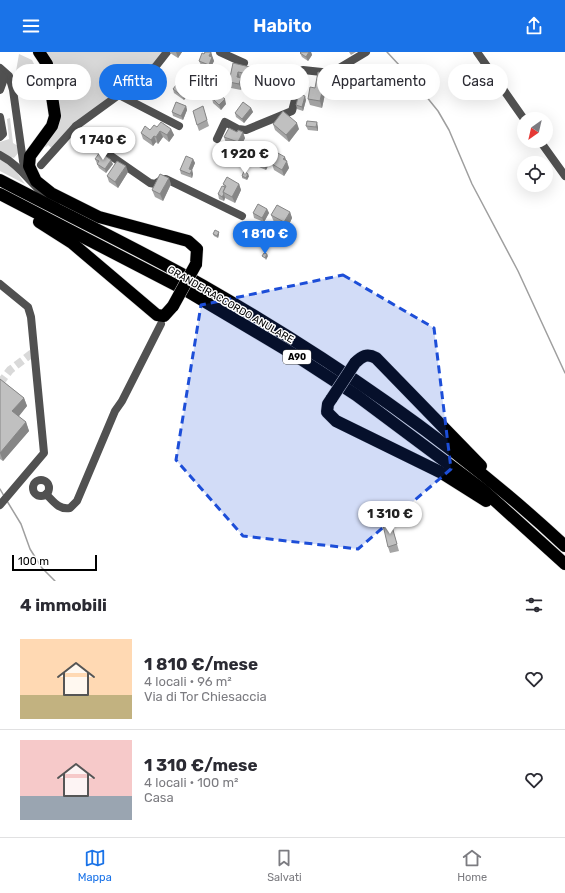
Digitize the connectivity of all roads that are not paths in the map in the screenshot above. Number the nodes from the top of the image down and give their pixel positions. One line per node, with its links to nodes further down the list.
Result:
1 (39, 52): 25 (highway, bridge)
2 (167, 52): 7 (street)
3 (220, 52): 6 (street)
4 (366, 52): 18 (street)
5 (476, 52): 13 (street)
6 (244, 63)
7 (156, 64)
8 (0, 68): 23 (street)
9 (0, 74): 10 (street)
10 (0, 90)
11 (112, 100): 15 (street)
12 (129, 100): 16 (street)
13 (519, 112)
14 (0, 117): 17 (street)
15 (76, 126): 21 (street); 26 (street)
16 (179, 126)
17 (0, 137)
18 (217, 139)
19 (545, 148): 22 (street)
20 (0, 155): 23 (street)
21 (41, 165)
22 (565, 176)
23 (25, 177): 27 (street)
24 (0, 180): 27 (highway, GRANDE RACCORDO ANULARE / A90)
25 (0, 195): 35 (highway, GRANDE RACCORDO ANULARE / A90)
26 (242, 216)
27 (98, 231): 32 (highway, GRANDE RACCORDO ANULARE / A90)
28 (0, 284): 30 (street)
29 (161, 324): 33 (street)
30 (25, 475): 31 (street); 34 (street)
31 (34, 483): 33 (street); 33 (street)
32 (504, 492): 35 (highway, bridge); 36 (highway, GRANDE RACCORDO ANULARE / A90)
33 (46, 494)
34 (0, 505)
35 (524, 526): 37 (highway, GRANDE RACCORDO ANULARE / A90)
36 (565, 546)
37 (565, 564)

